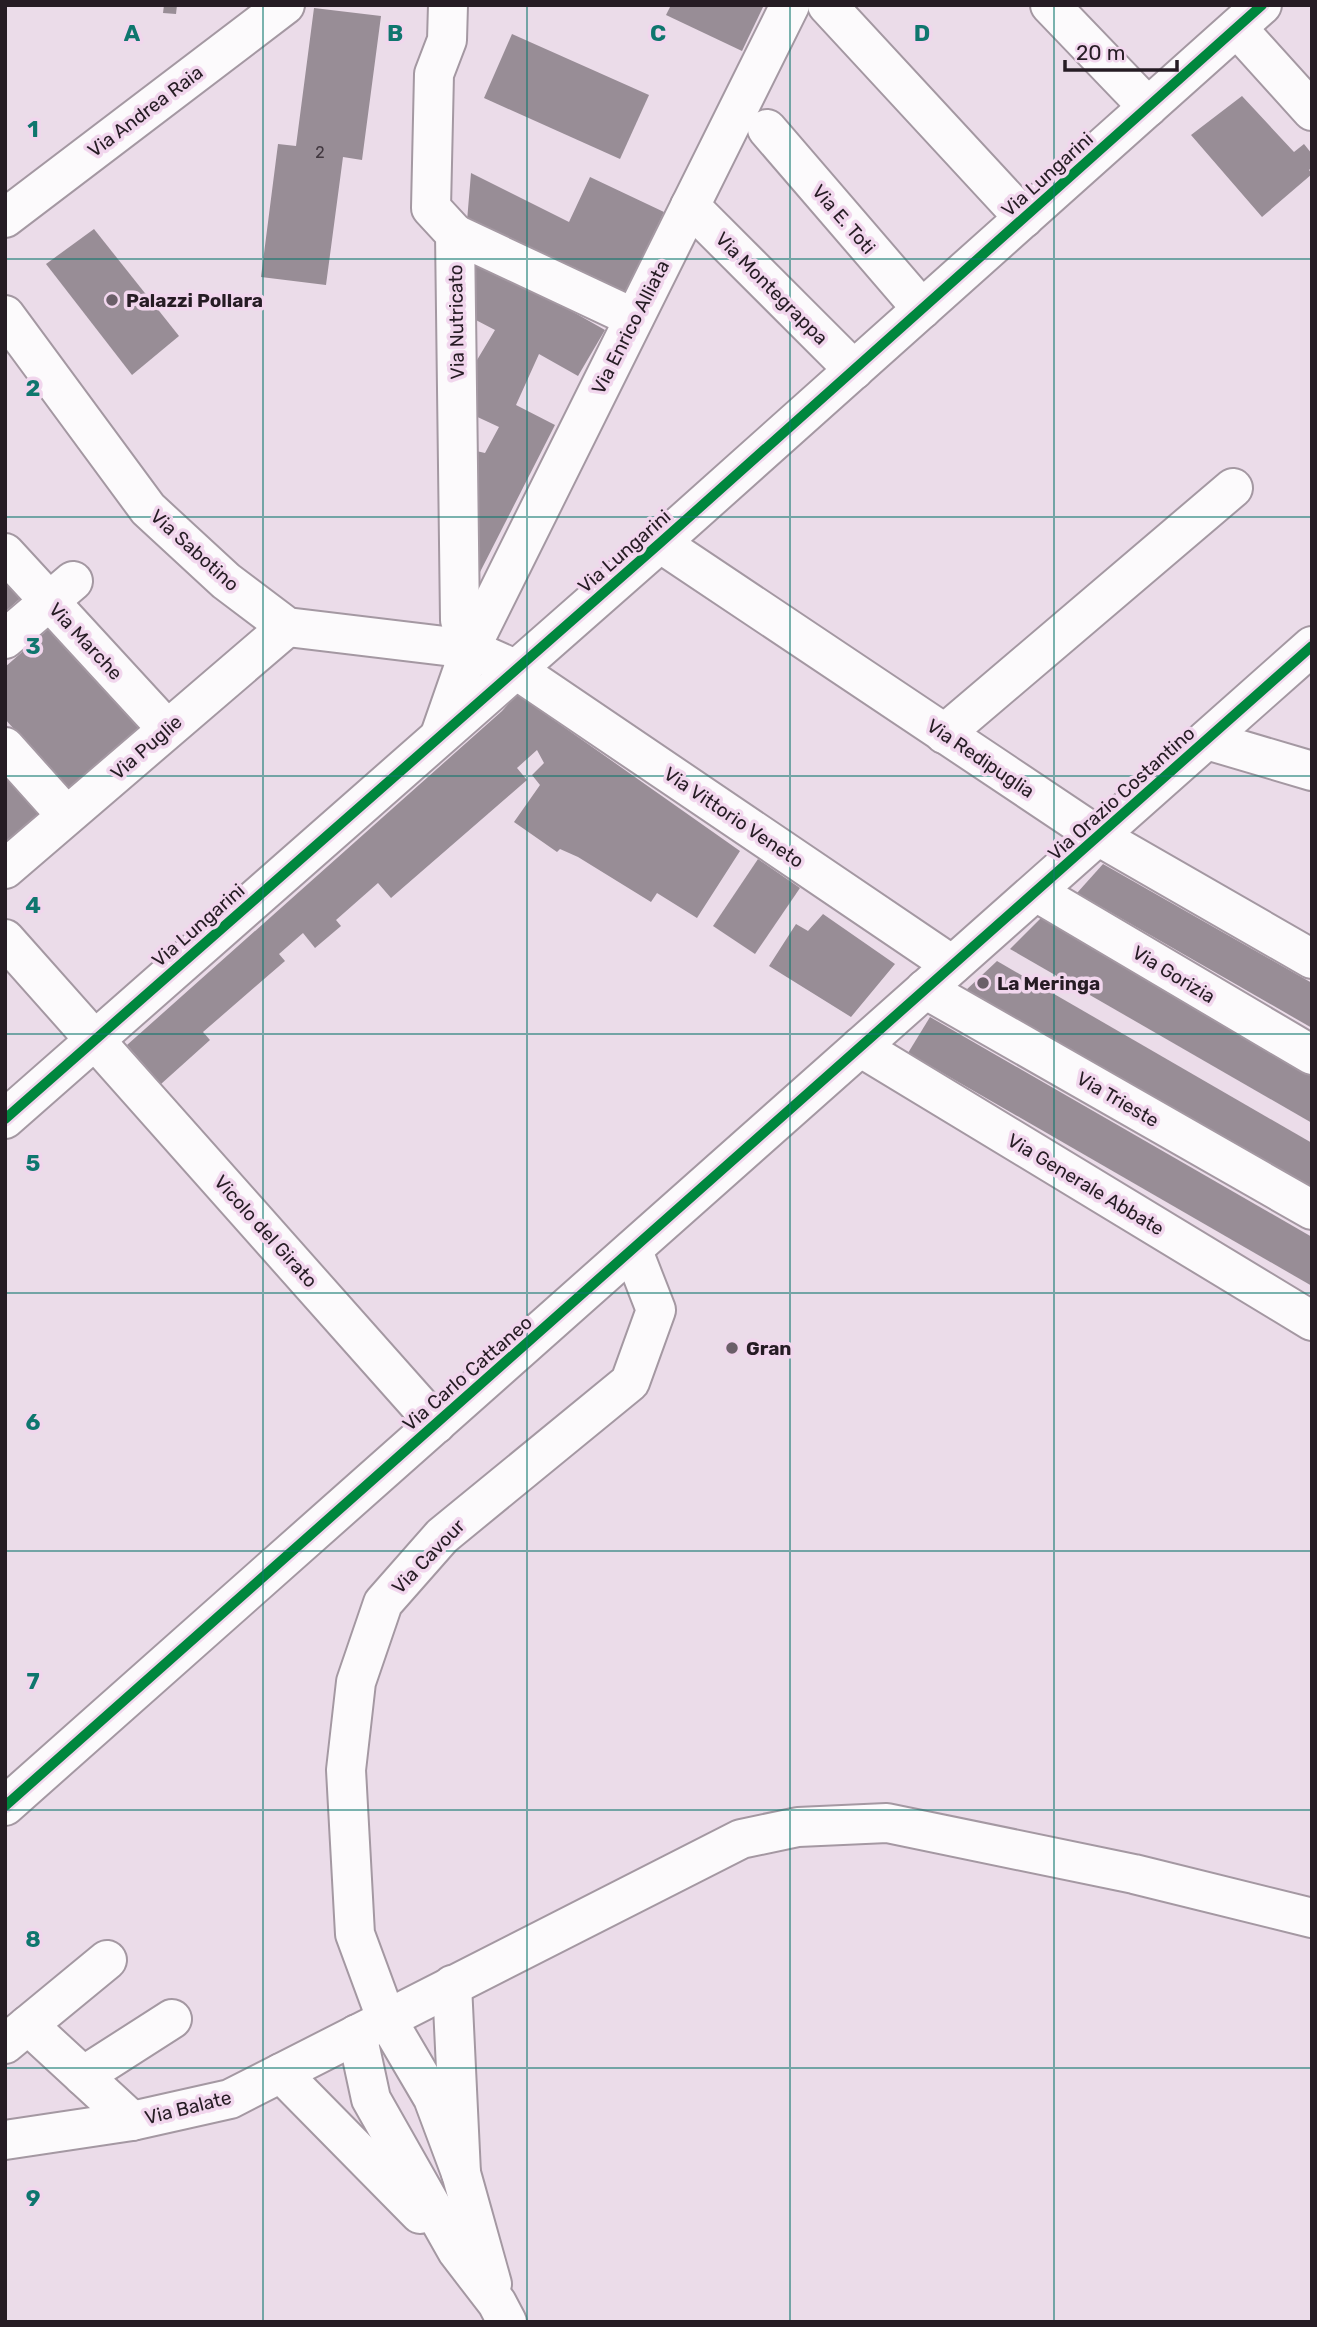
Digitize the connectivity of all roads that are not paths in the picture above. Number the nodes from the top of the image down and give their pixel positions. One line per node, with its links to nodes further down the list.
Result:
1 (285, 5): 11 (street, Via Andrea Raia)
2 (448, 5): 13 (street)
3 (790, 5): 10 (street, Via Enrico Alliata)
4 (827, 5): 12 (street)
5 (1050, 5): 7 (street)
6 (1249, 16): 7 (street, Via Lungarini); 8 (street)
7 (1148, 107): 12 (street, Via Lungarini)
8 (1312, 111)
9 (766, 129): 14 (street, Via E. Toti)
10 (690, 206): 16 (street, Via Enrico Alliata); 17 (street, Via Montegrappa)
11 (5, 218)
12 (1024, 218): 14 (street, Via Lungarini)
13 (456, 234): 16 (street); 25 (street, Via Nutricato)
14 (922, 309): 17 (street, Via Lungarini)
15 (5, 315): 22 (street, Via Sabotino)
16 (634, 318): 25 (street, Via Enrico Alliata)
17 (854, 369): 19 (street, Via Lungarini)
18 (1233, 488): 28 (street)
19 (660, 543): 26 (street, Via Lungarini); 28 (street, Via Redipuglia)
20 (5, 553): 21 (street, Via Marche)
21 (61, 591): 23 (street); 27 (street, Via Marche)
22 (287, 626): 25 (street, Via Sabotino); 27 (street, Via Puglie)
23 (5, 639)
24 (1312, 646): 30 (street, Via Orazio Costantino)
25 (470, 649): 26 (street, Via Vittorio Veneto); 29 (street, Via Enrico Alliata)
26 (515, 669): 29 (street, Via Lungarini); 39 (street, Via Vittorio Veneto)
27 (167, 729): 33 (street, Via Puglie)
28 (944, 734): 34 (street, Via Redipuglia)
29 (439, 737): 40 (street, Via Lungarini)
30 (1207, 740): 32 (street); 34 (street, Via Orazio Costantino)
31 (5, 747): 33 (street)
32 (1312, 771)
33 (66, 815): 35 (street, Via Puglie)
34 (1098, 836): 36 (street, Via Orazio Costantino); 38 (street, Via Redipuglia)
35 (5, 869)
36 (1036, 892): 39 (street, Via Orazio Costantino); 42 (street, Via Gorizia)
37 (5, 939): 40 (street, Vicolo del Girato)
38 (1312, 959)
39 (938, 977): 41 (street, Via Carlo Cattaneo); 44 (street, Via Trieste)
40 (95, 1039): 43 (street, Via Lungarini); 47 (street, Vicolo del Girato)
41 (860, 1047): 45 (street, Via Carlo Cattaneo); 46 (street, Via Generale Abbate)
42 (1312, 1055)
43 (5, 1119)
44 (1312, 1210)
45 (633, 1251): 47 (street, Via Carlo Cattaneo); 53 (street, Via Cavour)
46 (1312, 1321)
47 (436, 1423): 48 (street, Via Carlo Cattaneo)
48 (5, 1806)
49 (1312, 1918): 51 (street, Via Balate)
50 (107, 1960): 54 (street)
51 (452, 1985): 53 (street, Via Balate); 59 (street)
52 (172, 2019): 56 (street)
53 (372, 2026): 55 (street, Via Balate); 59 (street); 60 (street)
54 (17, 2034): 56 (street)
55 (281, 2073): 57 (street, Via Balate); 60 (street)
56 (83, 2076): 57 (street)
57 (132, 2121): 58 (street, Via Balate)
58 (5, 2140)
59 (461, 2173): 61 (street)
60 (457, 2251): 61 (street)
61 (502, 2312)

